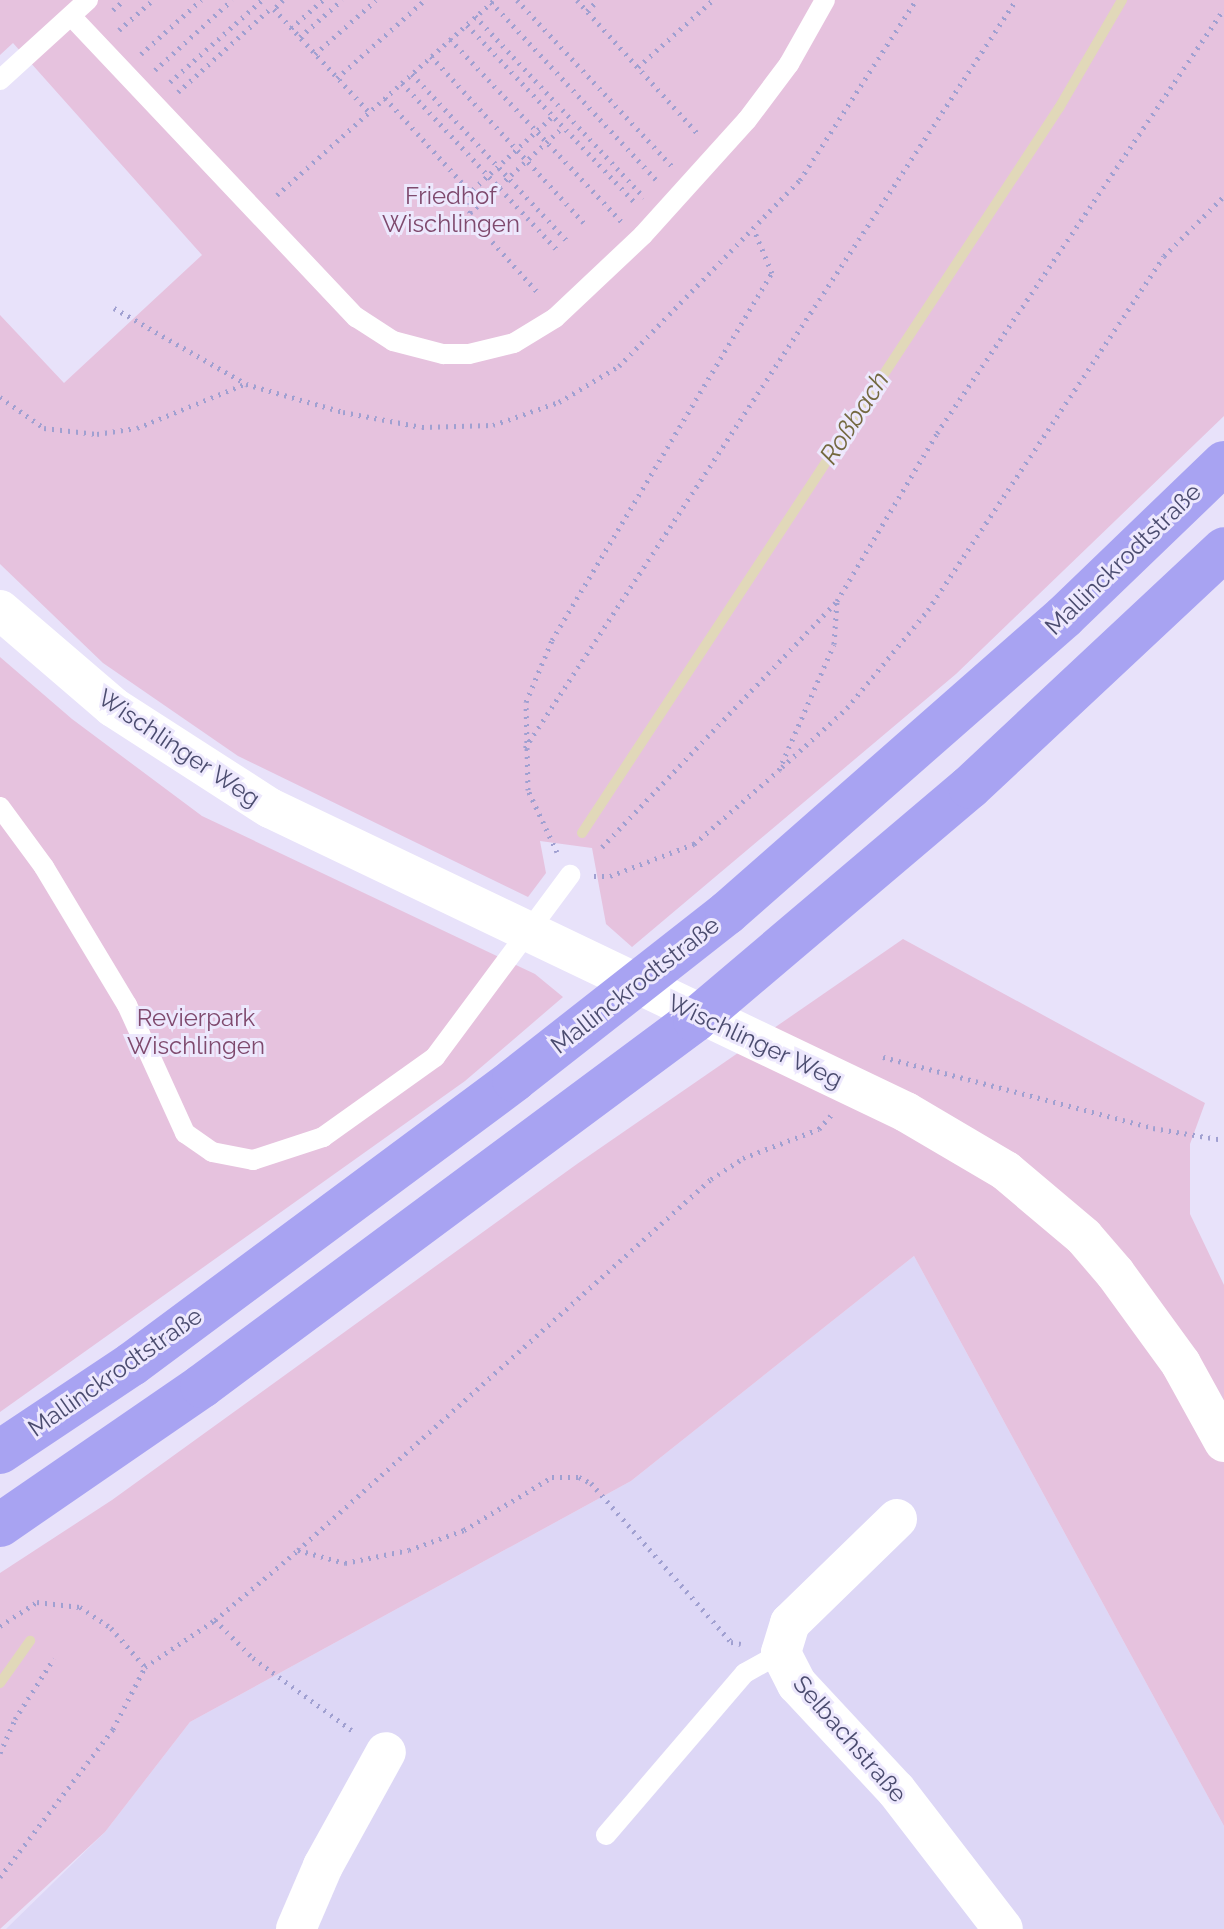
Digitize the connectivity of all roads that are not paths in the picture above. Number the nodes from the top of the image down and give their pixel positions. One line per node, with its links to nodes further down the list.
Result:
1 (88, 0): 3 (lane)
2 (825, 0): 3 (lane)
3 (71, 16): 4 (lane)
4 (0, 80)
5 (1224, 463): 11 (highway, Mallinckrodtstraße)
6 (1224, 549): 13 (highway)
7 (0, 610): 10 (street, Wischlinger Weg)
8 (0, 807): 9 (lane)
9 (570, 875)
10 (1224, 1442)
11 (0, 1452)
12 (897, 1519): 14 (street, Selbachstraße)
13 (0, 1525)
14 (781, 1653): 16 (lane); 18 (street, Selbachstraße)
15 (386, 1752): 17 (street)
16 (606, 1835)
17 (296, 1929)
18 (1003, 1929)

